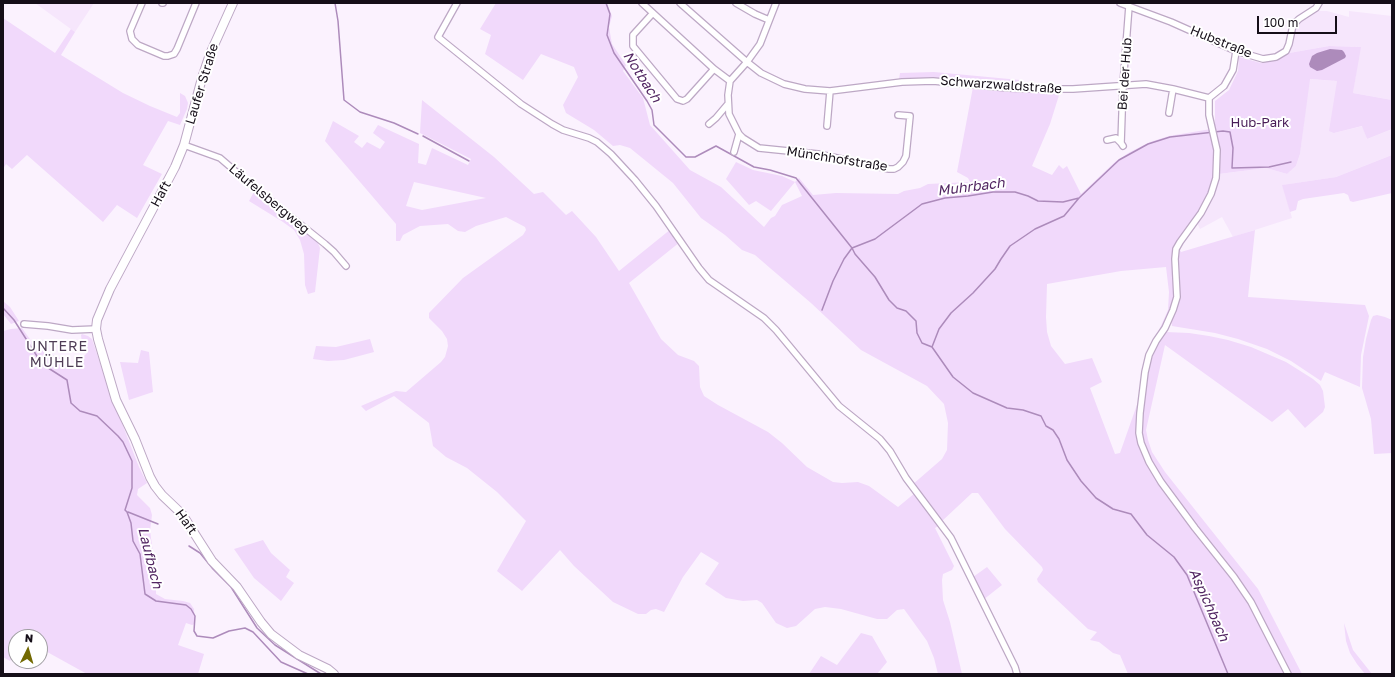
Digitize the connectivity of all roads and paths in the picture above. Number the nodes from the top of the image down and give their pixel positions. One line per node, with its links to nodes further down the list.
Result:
1 (142, 3): 2 (street)
2 (196, 3)
3 (233, 3): 29 (main road, Laufer Straße)
4 (457, 3): 35 (street)
5 (642, 3): 12 (street)
6 (680, 3): 15 (street, Schwarzwaldstraße)
7 (736, 3): 13 (street)
8 (776, 3): 13 (street)
9 (1120, 3): 11 (street, Hubstraße)
10 (1320, 3): 14 (street, Hubstraße)
11 (1129, 6): 14 (street, Hubstraße); 18 (street, Bei der Hub)
12 (653, 13): 16 (street); 16 (street)
13 (769, 20): 15 (street)
14 (1236, 51): 21 (street)
15 (747, 62): 17 (street); 20 (street, Schwarzwaldstraße)
16 (714, 69): 17 (street)
17 (730, 81): 22 (street, Münchhofstraße)
18 (1123, 85): 19 (street, Schwarzwaldstraße); 20 (street, Schwarzwaldstraße); 28 (street, Bei der Hub)
19 (1173, 89): 21 (street, Schwarzwaldstraße); 23 (street)
20 (830, 91): 26 (street)
21 (1208, 98): 36 (street)
22 (727, 105): 25 (street); 27 (street, Münchhofstraße)
23 (1169, 113)
24 (898, 115): 27 (street, Münchhofstraße)
25 (709, 124)
26 (827, 126)
27 (739, 134): 30 (street)
28 (1107, 140)
29 (184, 145): 31 (street, Läufelsbergweg); 33 (main road, Haft)
30 (734, 152)
31 (346, 266)
32 (24, 324): 33 (street)
33 (96, 329): 34 (main road, Haft)
34 (334, 674)
35 (1017, 674)
36 (1288, 674)

